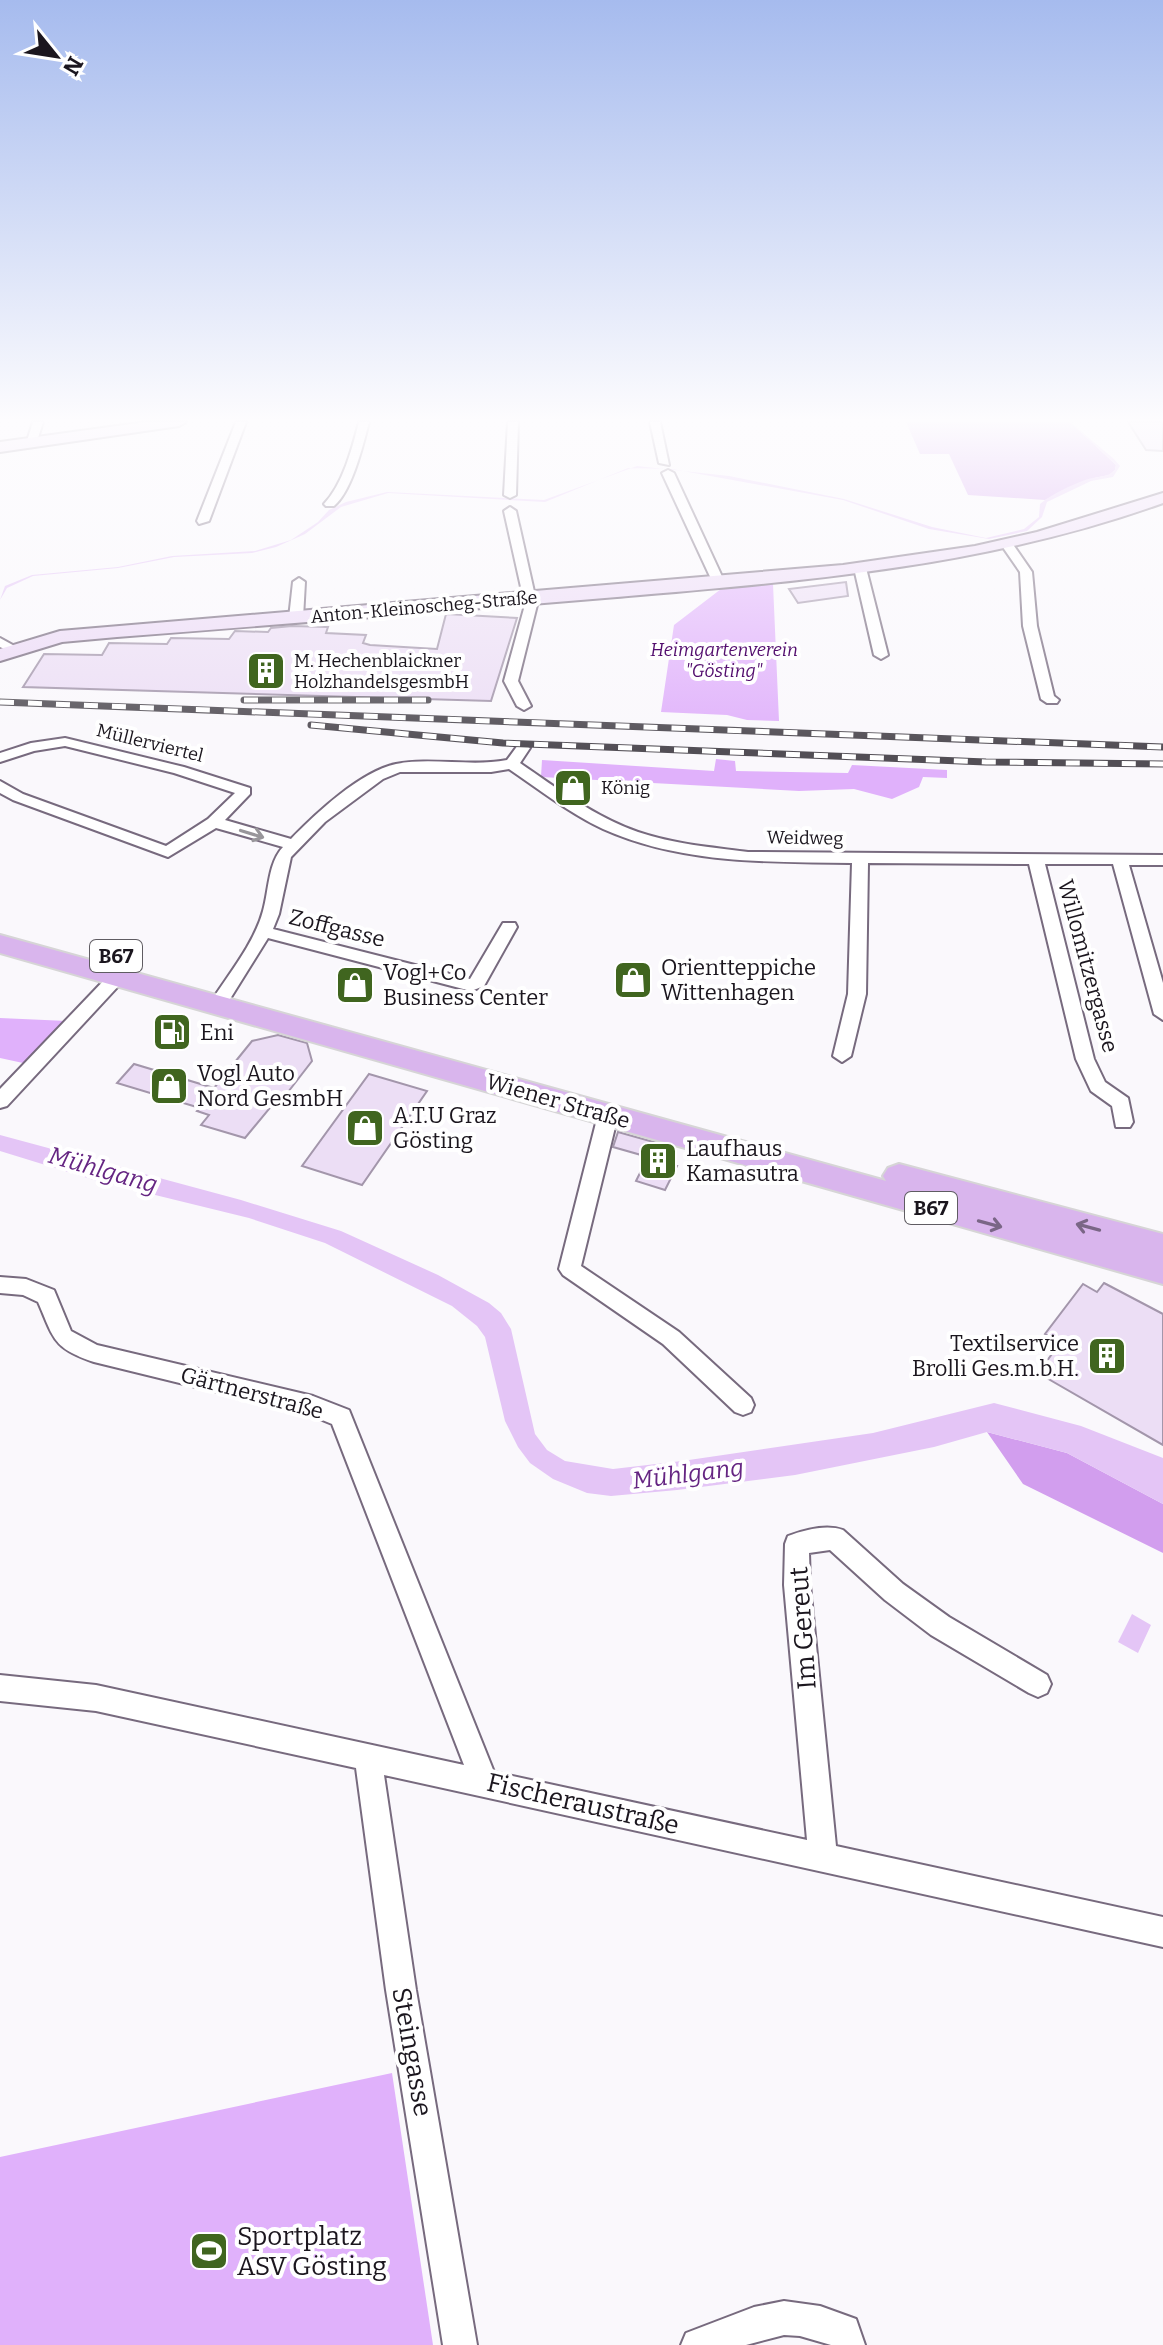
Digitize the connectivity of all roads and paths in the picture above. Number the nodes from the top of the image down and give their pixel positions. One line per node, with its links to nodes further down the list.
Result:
1 (515, 531): 8 (street)
2 (695, 531): 7 (street)
3 (1051, 531): 4 (main road, Anton-Kleinoscheg-Straße)
4 (1006, 543): 5 (main road, Anton-Kleinoscheg-Straße); 12 (street)
5 (860, 568): 7 (main road, Anton-Kleinoscheg-Straße); 11 (street)
6 (299, 582): 9 (street)
7 (719, 583): 8 (main road, Anton-Kleinoscheg-Straße)
8 (530, 599): 9 (main road, Anton-Kleinoscheg-Straße); 13 (street)
9 (296, 618): 10 (main road, Anton-Kleinoscheg-Straße)
10 (4, 649)
11 (881, 655)
12 (1052, 700)
13 (524, 706)
14 (523, 748): 16 (street)
15 (0, 758): 18 (street, Müllerviertel)
16 (512, 764): 19 (street); 21 (street, Weidweg)
17 (0, 786): 18 (street, Müllerviertel)
18 (214, 822): 19 (street, one-way to 19)
19 (291, 844): 26 (street)
20 (1035, 857): 21 (street, Weidweg); 22 (street, Weidweg); 34 (street, Willomitzergasse)
21 (860, 858): 31 (street)
22 (1119, 858): 23 (street, Weidweg); 30 (street)
23 (1163, 860)
24 (0, 925): 29 (main road, Wiener Straße / B67)
25 (509, 927): 26 (street, Zoffgasse)
26 (263, 932): 29 (street)
27 (0, 944): 28 (main road, Wiener Straße / B67)
28 (117, 977): 29 (main road, Wiener Straße / B67); 32 (street)
29 (225, 996): 33 (main road, Wiener Straße / B67); 35 (main road, Wiener Straße / B67, one-way to 29)
30 (1163, 1014)
31 (842, 1056)
32 (0, 1101)
33 (608, 1115): 36 (main road, Wiener Straße / B67, one-way to 36); 38 (street)
34 (1123, 1122)
35 (1163, 1247)
36 (1163, 1271)
37 (0, 1285): 42 (street, Gärtnerstraße)
38 (743, 1405)
39 (1038, 1684): 43 (street, Im Gereut)
40 (0, 1688): 41 (street, Fischeraustraße)
41 (368, 1758): 42 (street, Fischeraustraße); 45 (street, Steingasse)
42 (484, 1781): 43 (street, Fischeraustraße)
43 (823, 1857): 44 (street, Fischeraustraße)
44 (1163, 1932)
45 (460, 2345)
46 (698, 2345): 47 (street)
47 (848, 2345)

